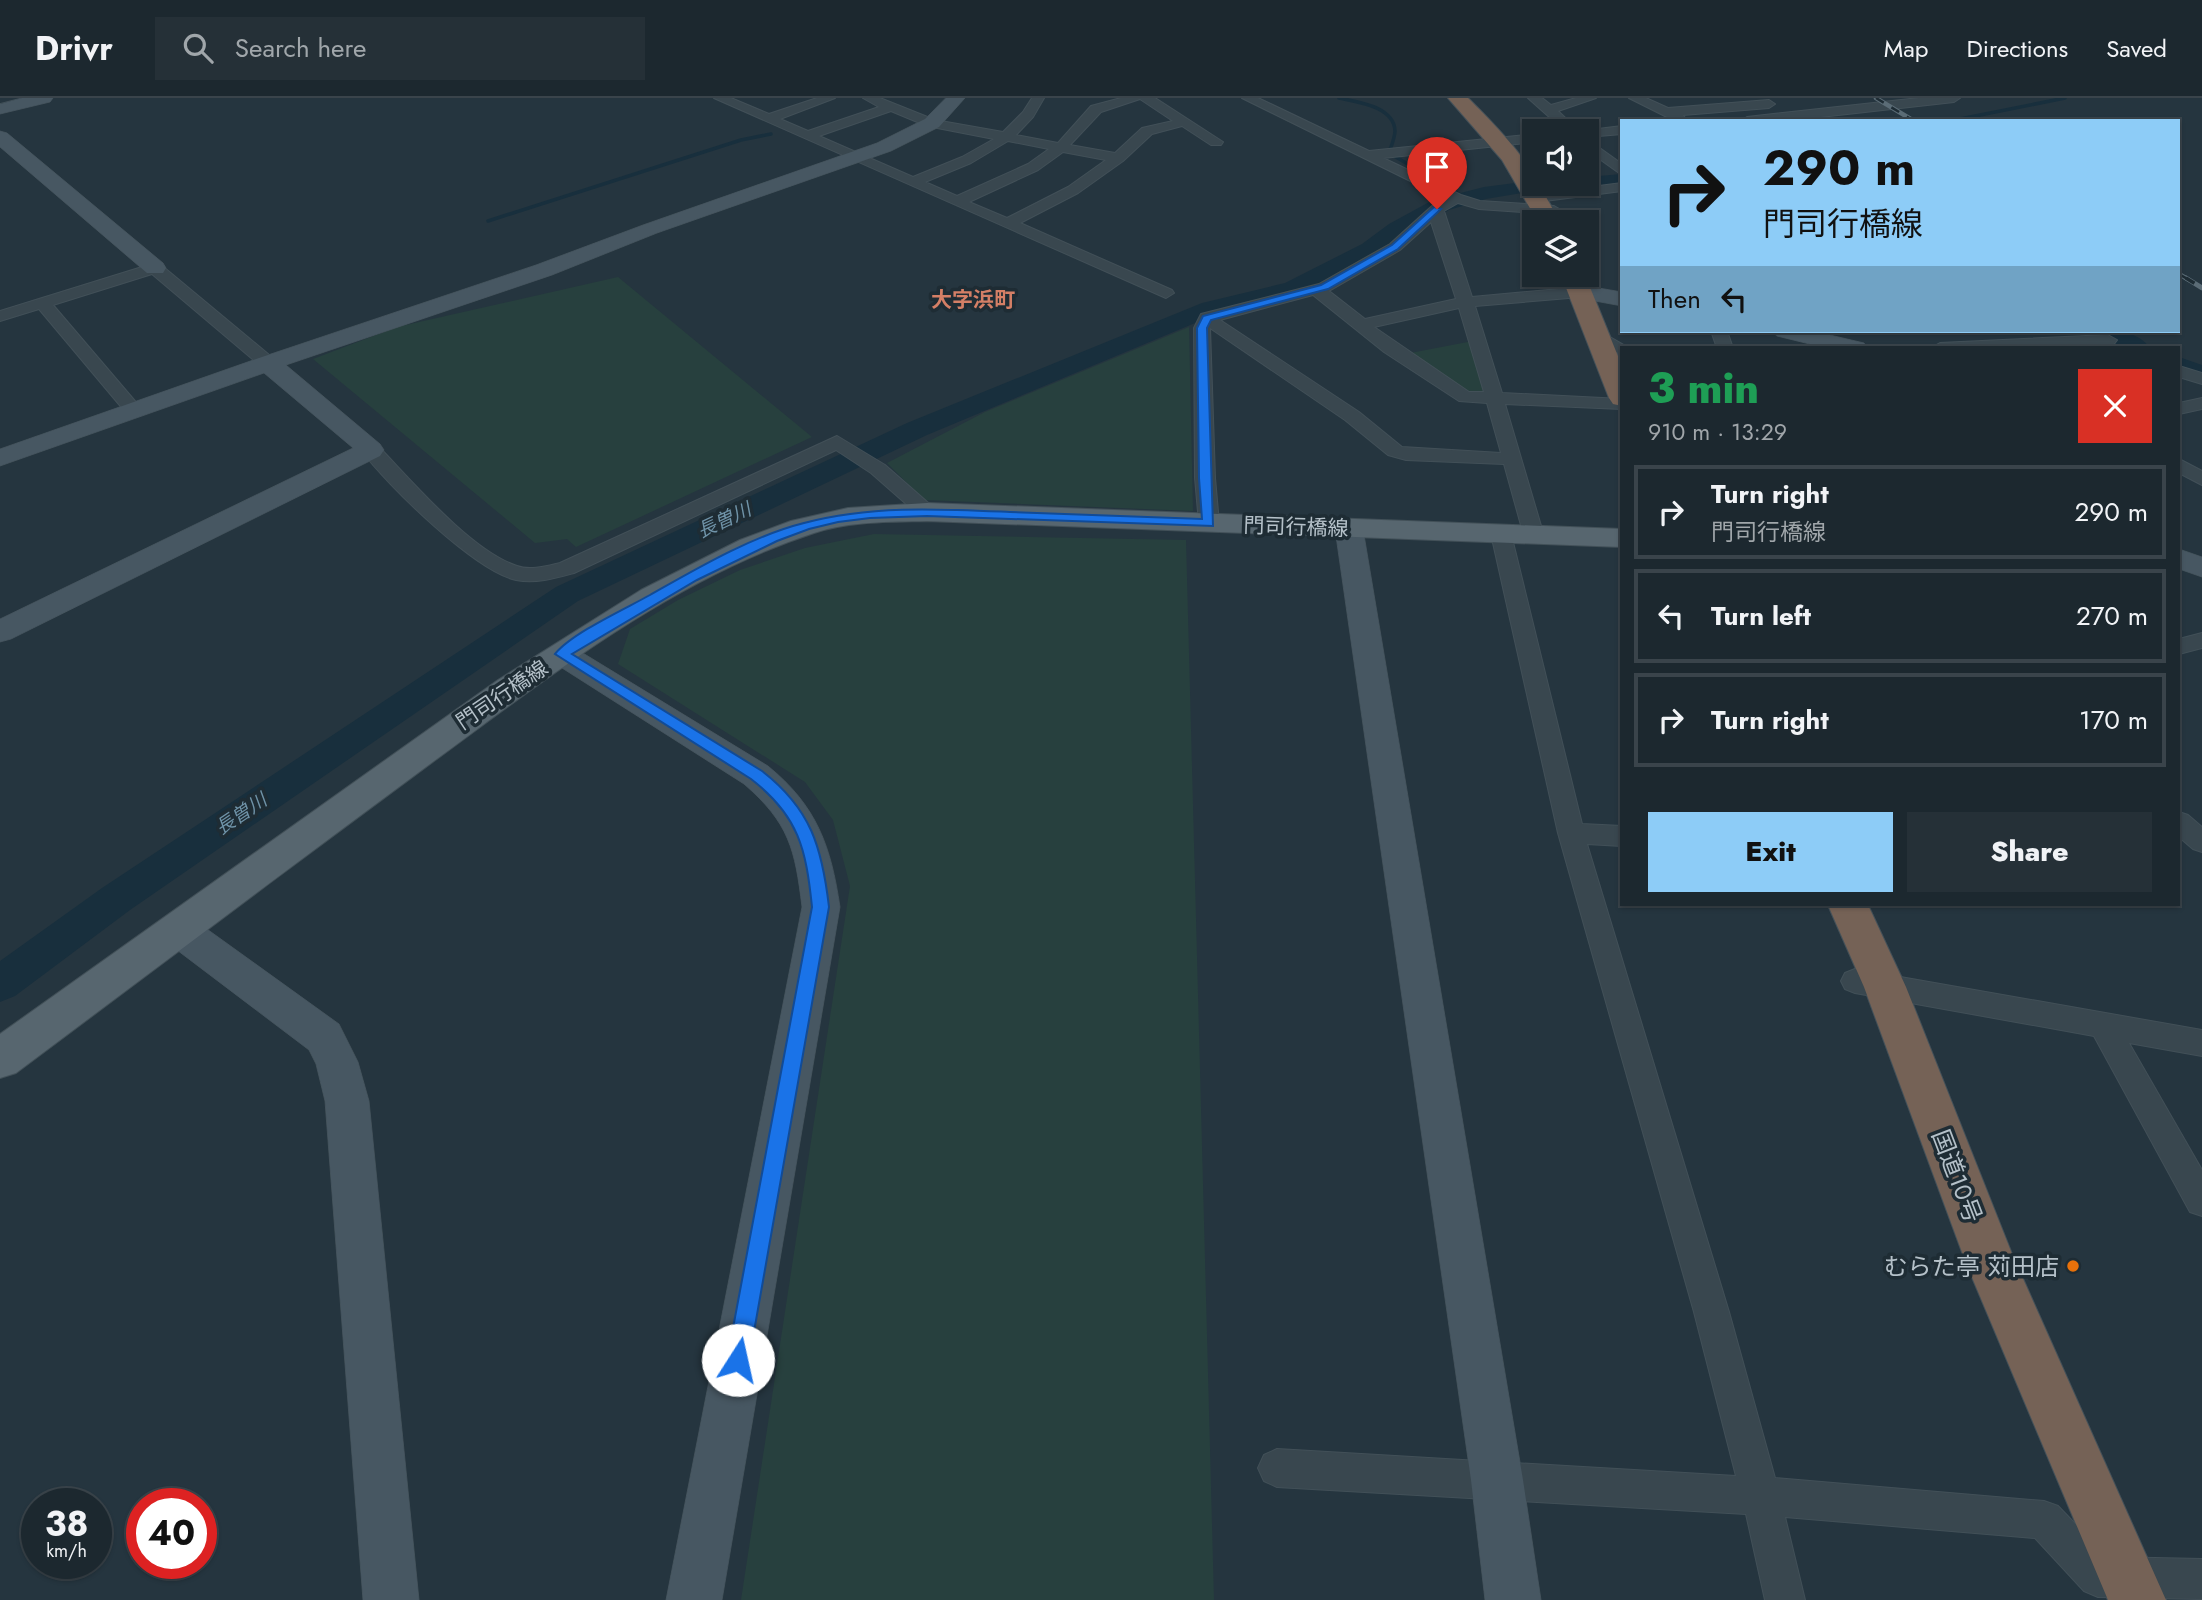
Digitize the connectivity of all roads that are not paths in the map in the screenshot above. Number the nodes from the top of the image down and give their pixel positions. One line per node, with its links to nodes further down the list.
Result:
1 (44, 98): 18 (street)
2 (829, 98): 23 (street)
3 (869, 98): 17 (street)
4 (956, 98): 29 (street)
5 (1038, 98): 34 (street)
6 (1135, 98): 38 (street)
7 (1146, 98): 28 (street)
8 (1248, 98): 40 (street)
9 (1457, 98): 36 (highway)
10 (1470, 98): 36 (highway)
11 (1534, 98): 19 (street)
12 (1590, 98): 19 (street)
13 (1635, 98): 21 (street)
14 (1954, 98): 20 (street)
15 (731, 100): 23 (street)
16 (1775, 101): 21 (street); 22 (street)
17 (891, 107): 29 (street); 32 (street)
18 (0, 109)
19 (1549, 110): 24 (street)
20 (1861, 110): 22 (street); 27 (street)
21 (1666, 111): 25 (street)
22 (1840, 112): 26 (street)
23 (768, 119): 32 (street)
24 (1559, 119)
25 (1680, 119)
26 (1768, 119)
27 (1876, 119)
28 (1183, 122): 37 (street); 42 (street)
29 (932, 123): 34 (street); 41 (street)
30 (1620, 130): 31 (street)
31 (1599, 132)
32 (807, 136): 41 (street)
33 (0, 137): 53 (street)
34 (1006, 137): 38 (street); 45 (street)
35 (1522, 139): 36 (street)
36 (1503, 141): 40 (street); 43 (highway); 50 (highway)
37 (1216, 142)
38 (1060, 148): 42 (street); 49 (street)
39 (1599, 152): 44 (street)
40 (1368, 155): 47 (street)
41 (856, 157): 45 (street); 72 (street)
42 (1118, 158): 52 (street)
43 (1522, 162)
44 (1620, 167)
45 (913, 182): 49 (street)
46 (1620, 188): 50 (street)
47 (1440, 191): 48 (street)
48 (1457, 198): 50 (street); 51 (street)
49 (957, 202): 52 (street)
50 (1547, 206)
51 (1437, 209): 57 (street); 60 (street)
52 (1007, 224): 58 (street)
53 (155, 268): 61 (street); 72 (street)
54 (1563, 287): 60 (street)
55 (1584, 287): 71 (highway)
56 (1591, 287): 59 (street)
57 (1316, 289): 63 (street); 64 (street)
58 (1166, 293)
59 (1620, 298)
60 (1465, 302): 64 (street); 76 (street)
61 (43, 303): 62 (street); 80 (street)
62 (0, 316)
63 (1207, 318): 83 (street); 87 (street)
64 (1362, 326): 76 (street)
65 (1802, 333): 68 (street)
66 (2096, 333): 67 (street)
67 (2108, 340): 69 (street); 70 (street)
68 (1848, 346)
69 (1982, 346)
70 (2122, 346)
71 (1614, 348): 75 (highway)
72 (268, 363): 80 (street); 81 (street)
73 (2180, 371): 74 (street)
74 (2202, 379)
75 (1620, 386)
76 (1493, 397): 78 (street); 83 (street)
77 (2202, 403): 79 (street)
78 (1620, 404)
79 (2180, 409)
80 (134, 411): 82 (street)
81 (371, 450): 86 (street); 92 (street)
82 (0, 458)
83 (1511, 459): 90 (street)
84 (2180, 466): 85 (street)
85 (2202, 479)
86 (927, 512): 87 (main road, 門司行橋線); 95 (main road, 門司行橋線)
87 (1209, 523): 88 (main road, 門司行橋線)
88 (1349, 529): 89 (main road, 門司行橋線); 107 (street)
89 (1501, 534): 90 (main road, 門司行橋線); 96 (street)
90 (1534, 536): 91 (main road, 門司行橋線)
91 (1620, 538)
92 (0, 632)
93 (2202, 640): 94 (street)
94 (2180, 647)
95 (562, 654): 100 (main road, 門司行橋線); 112 (street)
96 (1571, 833): 97 (street); 108 (street)
97 (1620, 836)
98 (1826, 906): 101 (highway, 国道10号)
99 (1848, 906): 101 (highway, 国道10号)
100 (179, 930): 104 (main road, 門司行橋線); 111 (street)
101 (1870, 984): 102 (street); 110 (highway, 国道10号)
102 (2104, 1027): 103 (street); 105 (street)
103 (2202, 1043)
104 (0, 1059)
105 (2202, 1201)
106 (1277, 1468): 107 (street)
107 (1497, 1480): 108 (street); 113 (street)
108 (1762, 1496): 110 (street); 114 (street)
109 (2202, 1578): 110 (street)
110 (2118, 1588)
111 (391, 1600)
112 (694, 1600)
113 (1513, 1600)
114 (1785, 1600)

